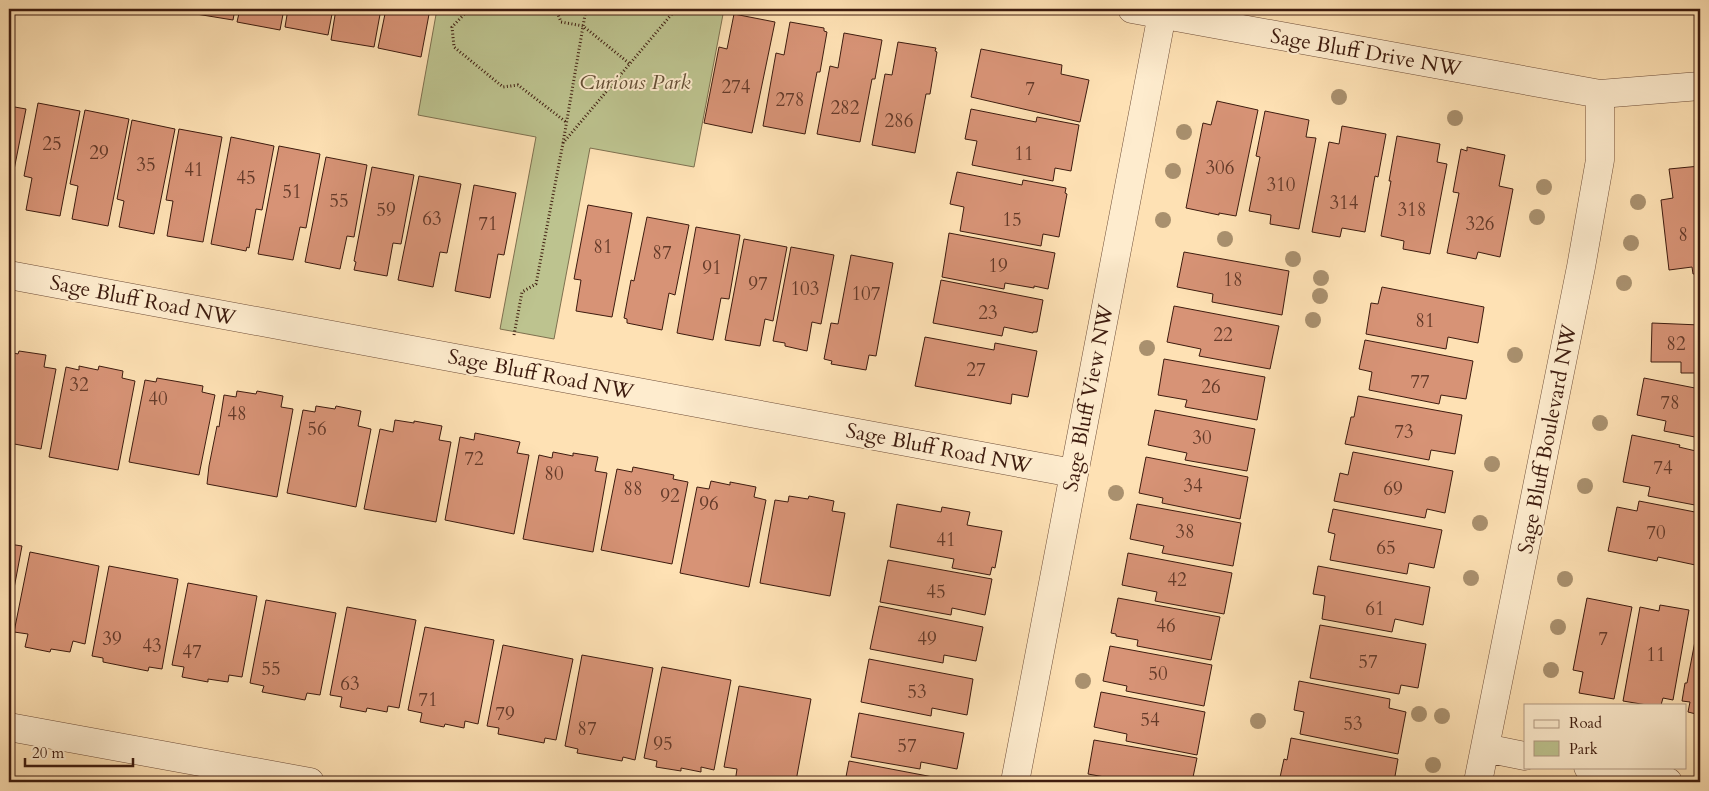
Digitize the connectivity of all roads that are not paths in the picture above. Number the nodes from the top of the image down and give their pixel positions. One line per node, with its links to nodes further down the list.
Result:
1 (1132, 9): 2 (street, Sage Bluff Drive NW)
2 (1162, 12): 4 (street, Sage Bluff Drive NW); 6 (street, Sage Bluff View NW)
3 (1700, 86): 4 (street, Sage Bluff Drive NW)
4 (1600, 94): 8 (street, Sage Bluff Boulevard NW)
5 (9, 275): 6 (street, Sage Bluff Road NW)
6 (1073, 473): 12 (street, Sage Bluff View NW)
7 (9, 727): 11 (street)
8 (1485, 748): 9 (street); 13 (street, Sage Bluff Boulevard NW)
9 (1524, 756)
10 (1593, 768): 14 (street)
11 (310, 782)
12 (1015, 782)
13 (1478, 782)
14 (1668, 782)

